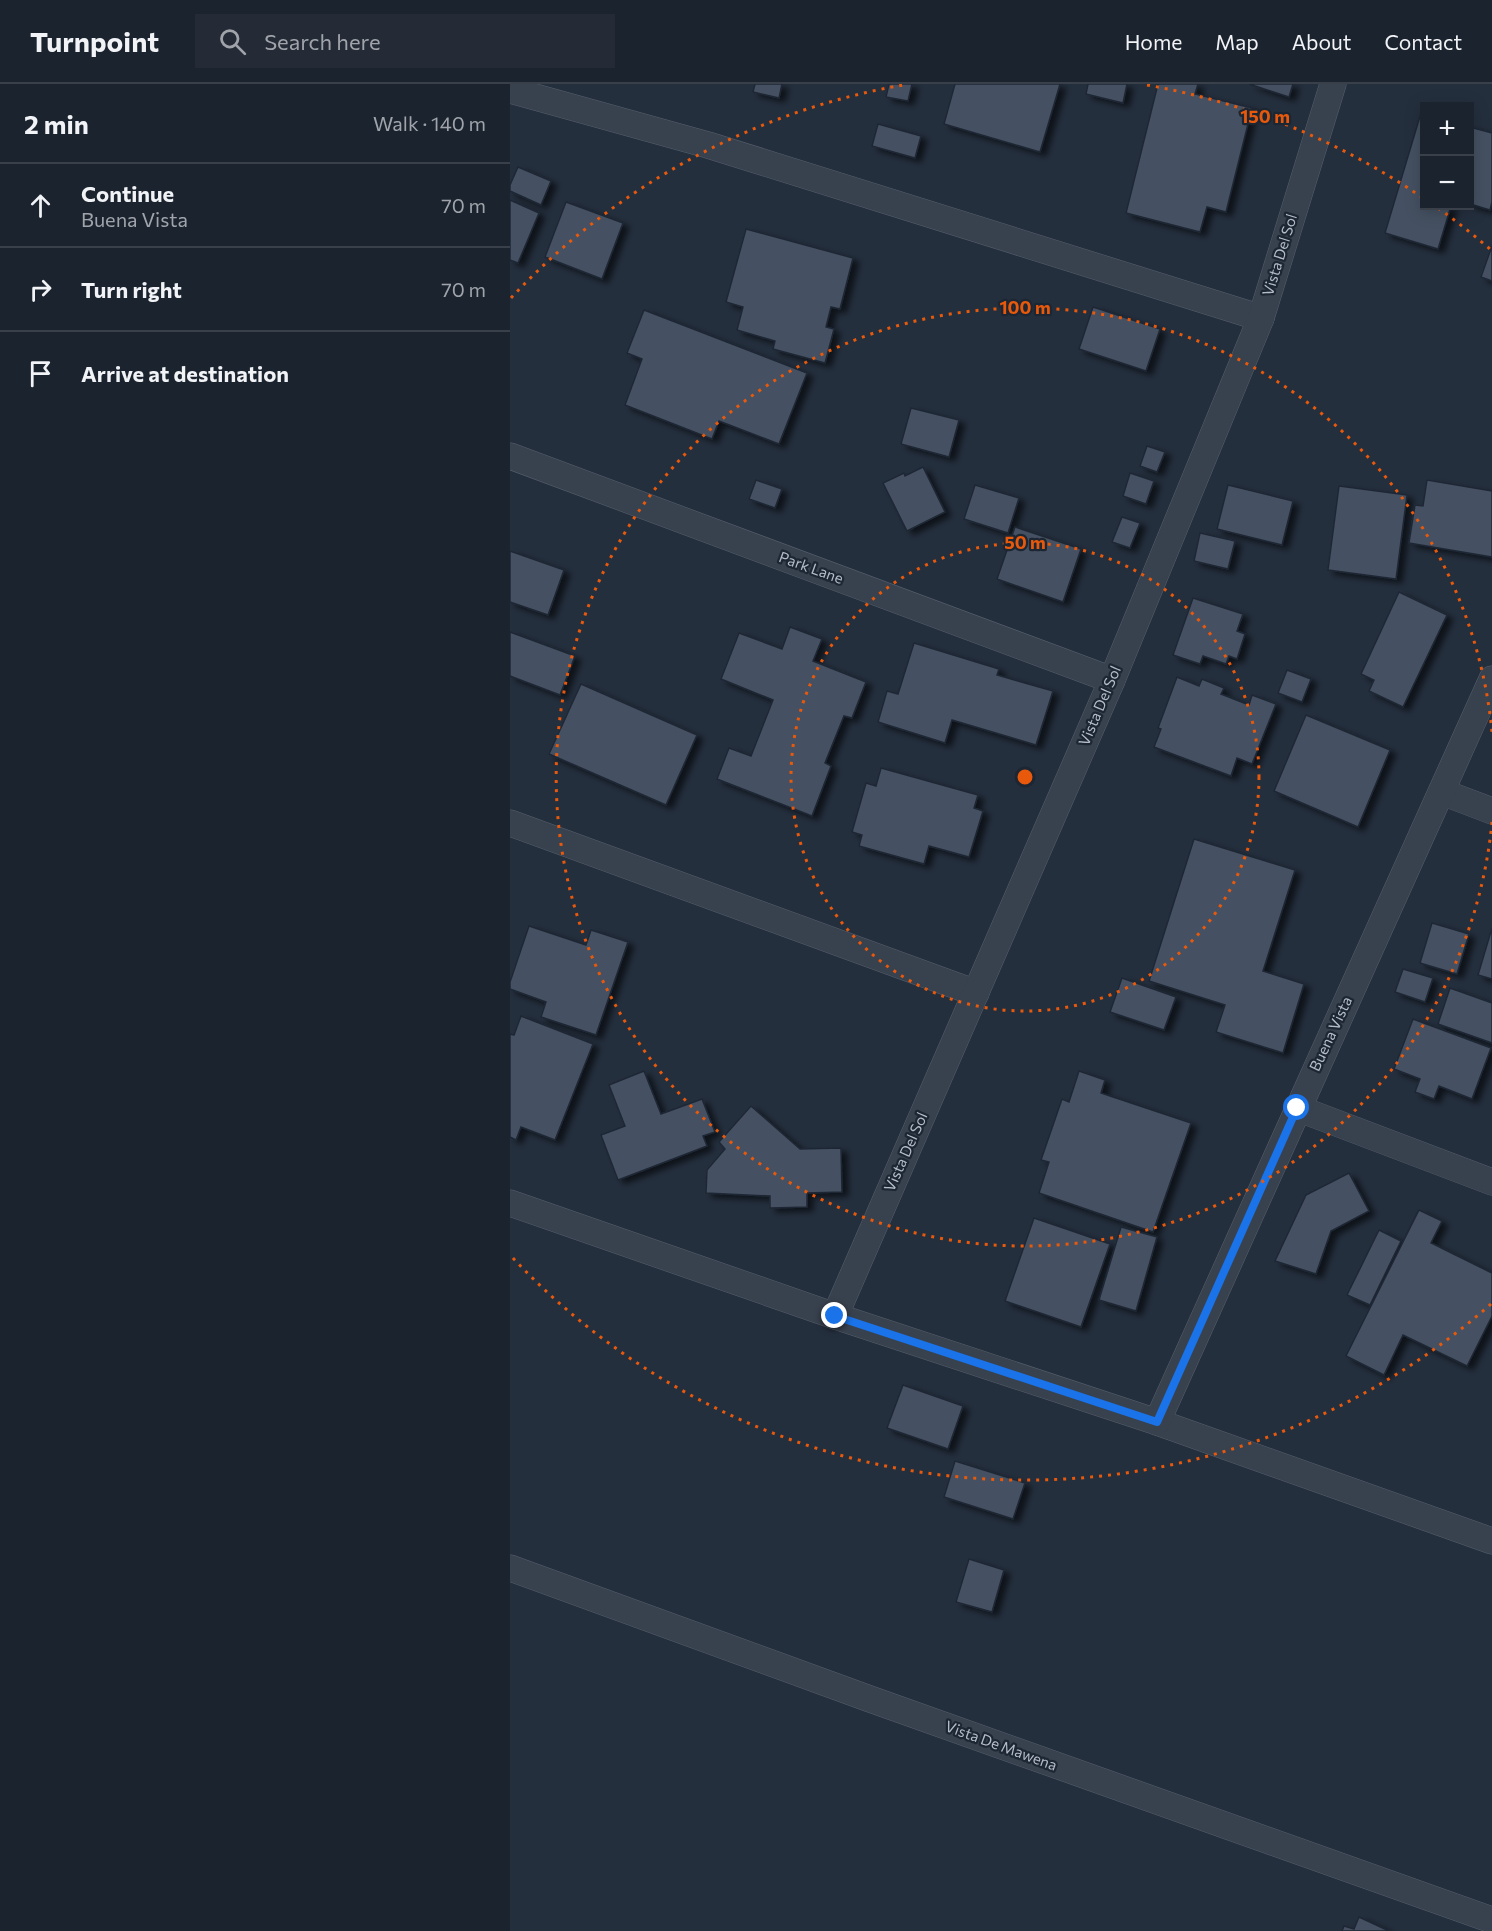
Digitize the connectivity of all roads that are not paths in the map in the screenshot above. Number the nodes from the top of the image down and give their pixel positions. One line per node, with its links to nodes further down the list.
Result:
1 (1333, 84): 3 (street, Vista Del Sol)
2 (510, 90): 3 (street)
3 (1261, 318): 6 (street, Vista Del Sol)
4 (510, 456): 6 (street, Park Lane)
5 (1492, 679): 7 (street, Buena Vista)
6 (1112, 680): 10 (street, Vista Del Sol)
7 (1442, 792): 8 (street); 11 (street, Buena Vista)
8 (1492, 811)
9 (510, 824): 10 (street)
10 (976, 993): 14 (street, Vista Del Sol)
11 (1297, 1108): 12 (street); 15 (street, Buena Vista)
12 (1492, 1182)
13 (510, 1203): 14 (street)
14 (835, 1316): 15 (street)
15 (1157, 1422): 16 (street)
16 (1492, 1541)
17 (510, 1568): 18 (street, Vista De Mawena)
18 (1492, 1920)

